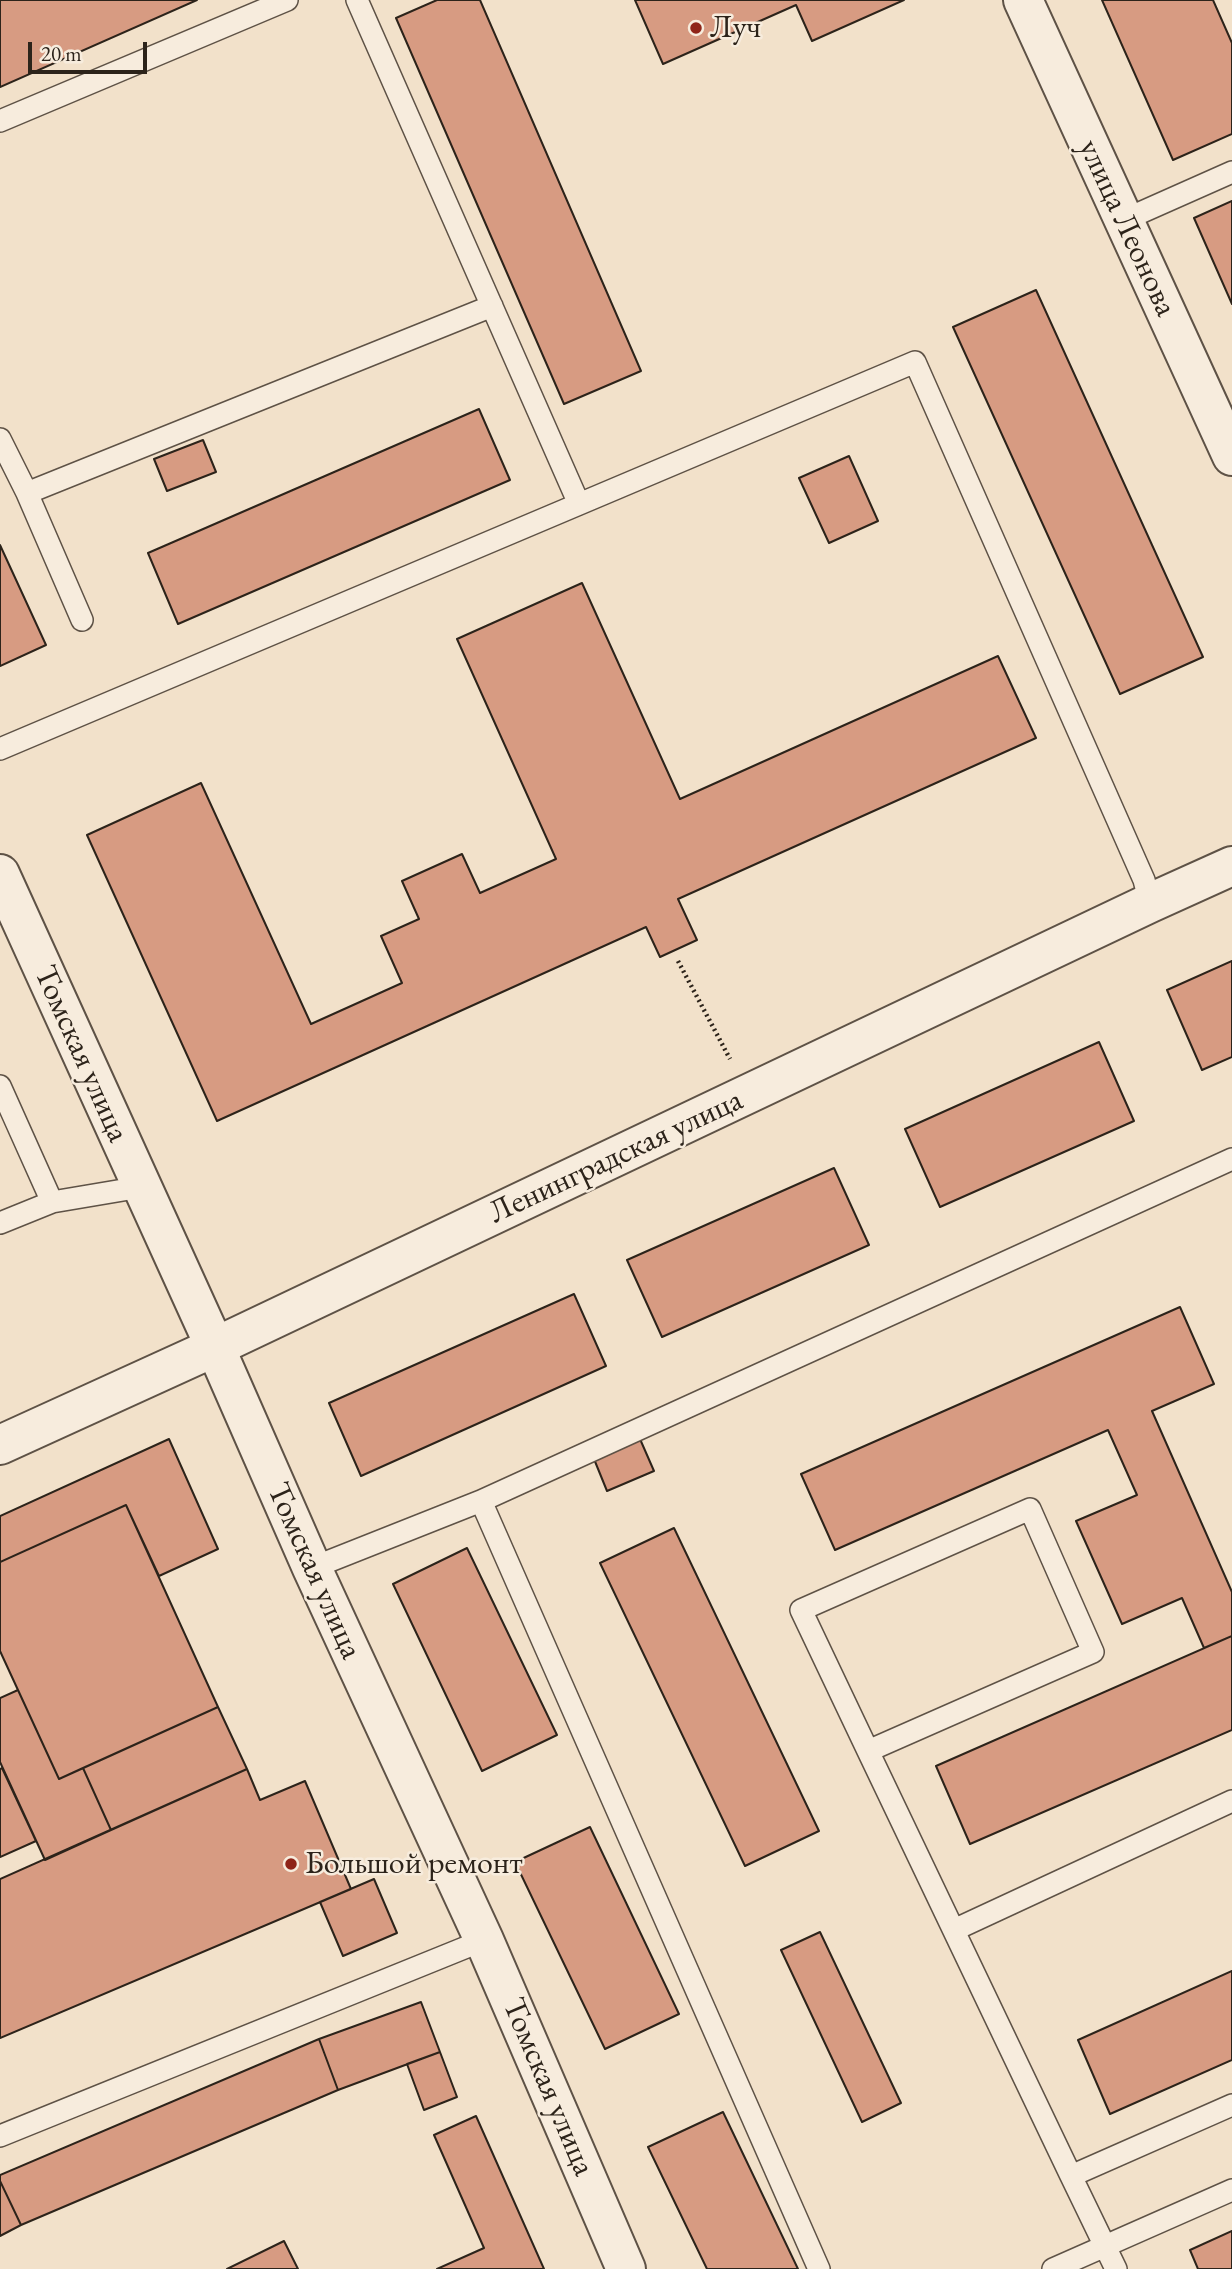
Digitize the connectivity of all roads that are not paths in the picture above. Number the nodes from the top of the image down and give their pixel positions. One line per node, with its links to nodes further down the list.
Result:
1 (287, 0): 4 (lane)
2 (357, 0): 7 (lane)
3 (1023, 0): 6 (street, улица Леонова)
4 (0, 121)
5 (1232, 172): 6 (lane)
6 (1124, 220): 9 (street, улица Леонова)
7 (492, 306): 10 (lane); 11 (lane)
8 (0, 439): 10 (lane)
9 (1232, 456)
10 (27, 493): 12 (lane)
11 (579, 504): 13 (lane); 16 (lane)
12 (82, 620)
13 (0, 749)
14 (1232, 866): 16 (street, Ленинградская улица)
15 (0, 874): 19 (street, Томская улица)
16 (1150, 903): 22 (street, Ленинградская улица)
17 (0, 1086): 20 (lane)
18 (1232, 1159): 24 (lane)
19 (141, 1187): 20 (lane); 22 (street, Томская улица)
20 (52, 1202): 21 (lane)
21 (0, 1223)
22 (215, 1347): 23 (street, Ленинградская улица); 25 (street, Томская улица)
23 (0, 1445)
24 (481, 1501): 25 (lane); 36 (lane)
25 (312, 1568): 29 (street, Томская улица)
26 (868, 1751): 26 (lane); 28 (lane)
27 (1232, 1801): 28 (lane)
28 (954, 1930): 32 (lane)
29 (484, 1940): 31 (lane); 35 (street, Томская улица)
30 (1232, 2105): 32 (lane)
31 (0, 2136)
32 (1072, 2176): 34 (lane)
33 (1232, 2190): 34 (lane)
34 (1105, 2246): 37 (lane); 38 (lane)
35 (626, 2269)
36 (819, 2269)
37 (1053, 2269)
38 (1116, 2269)

